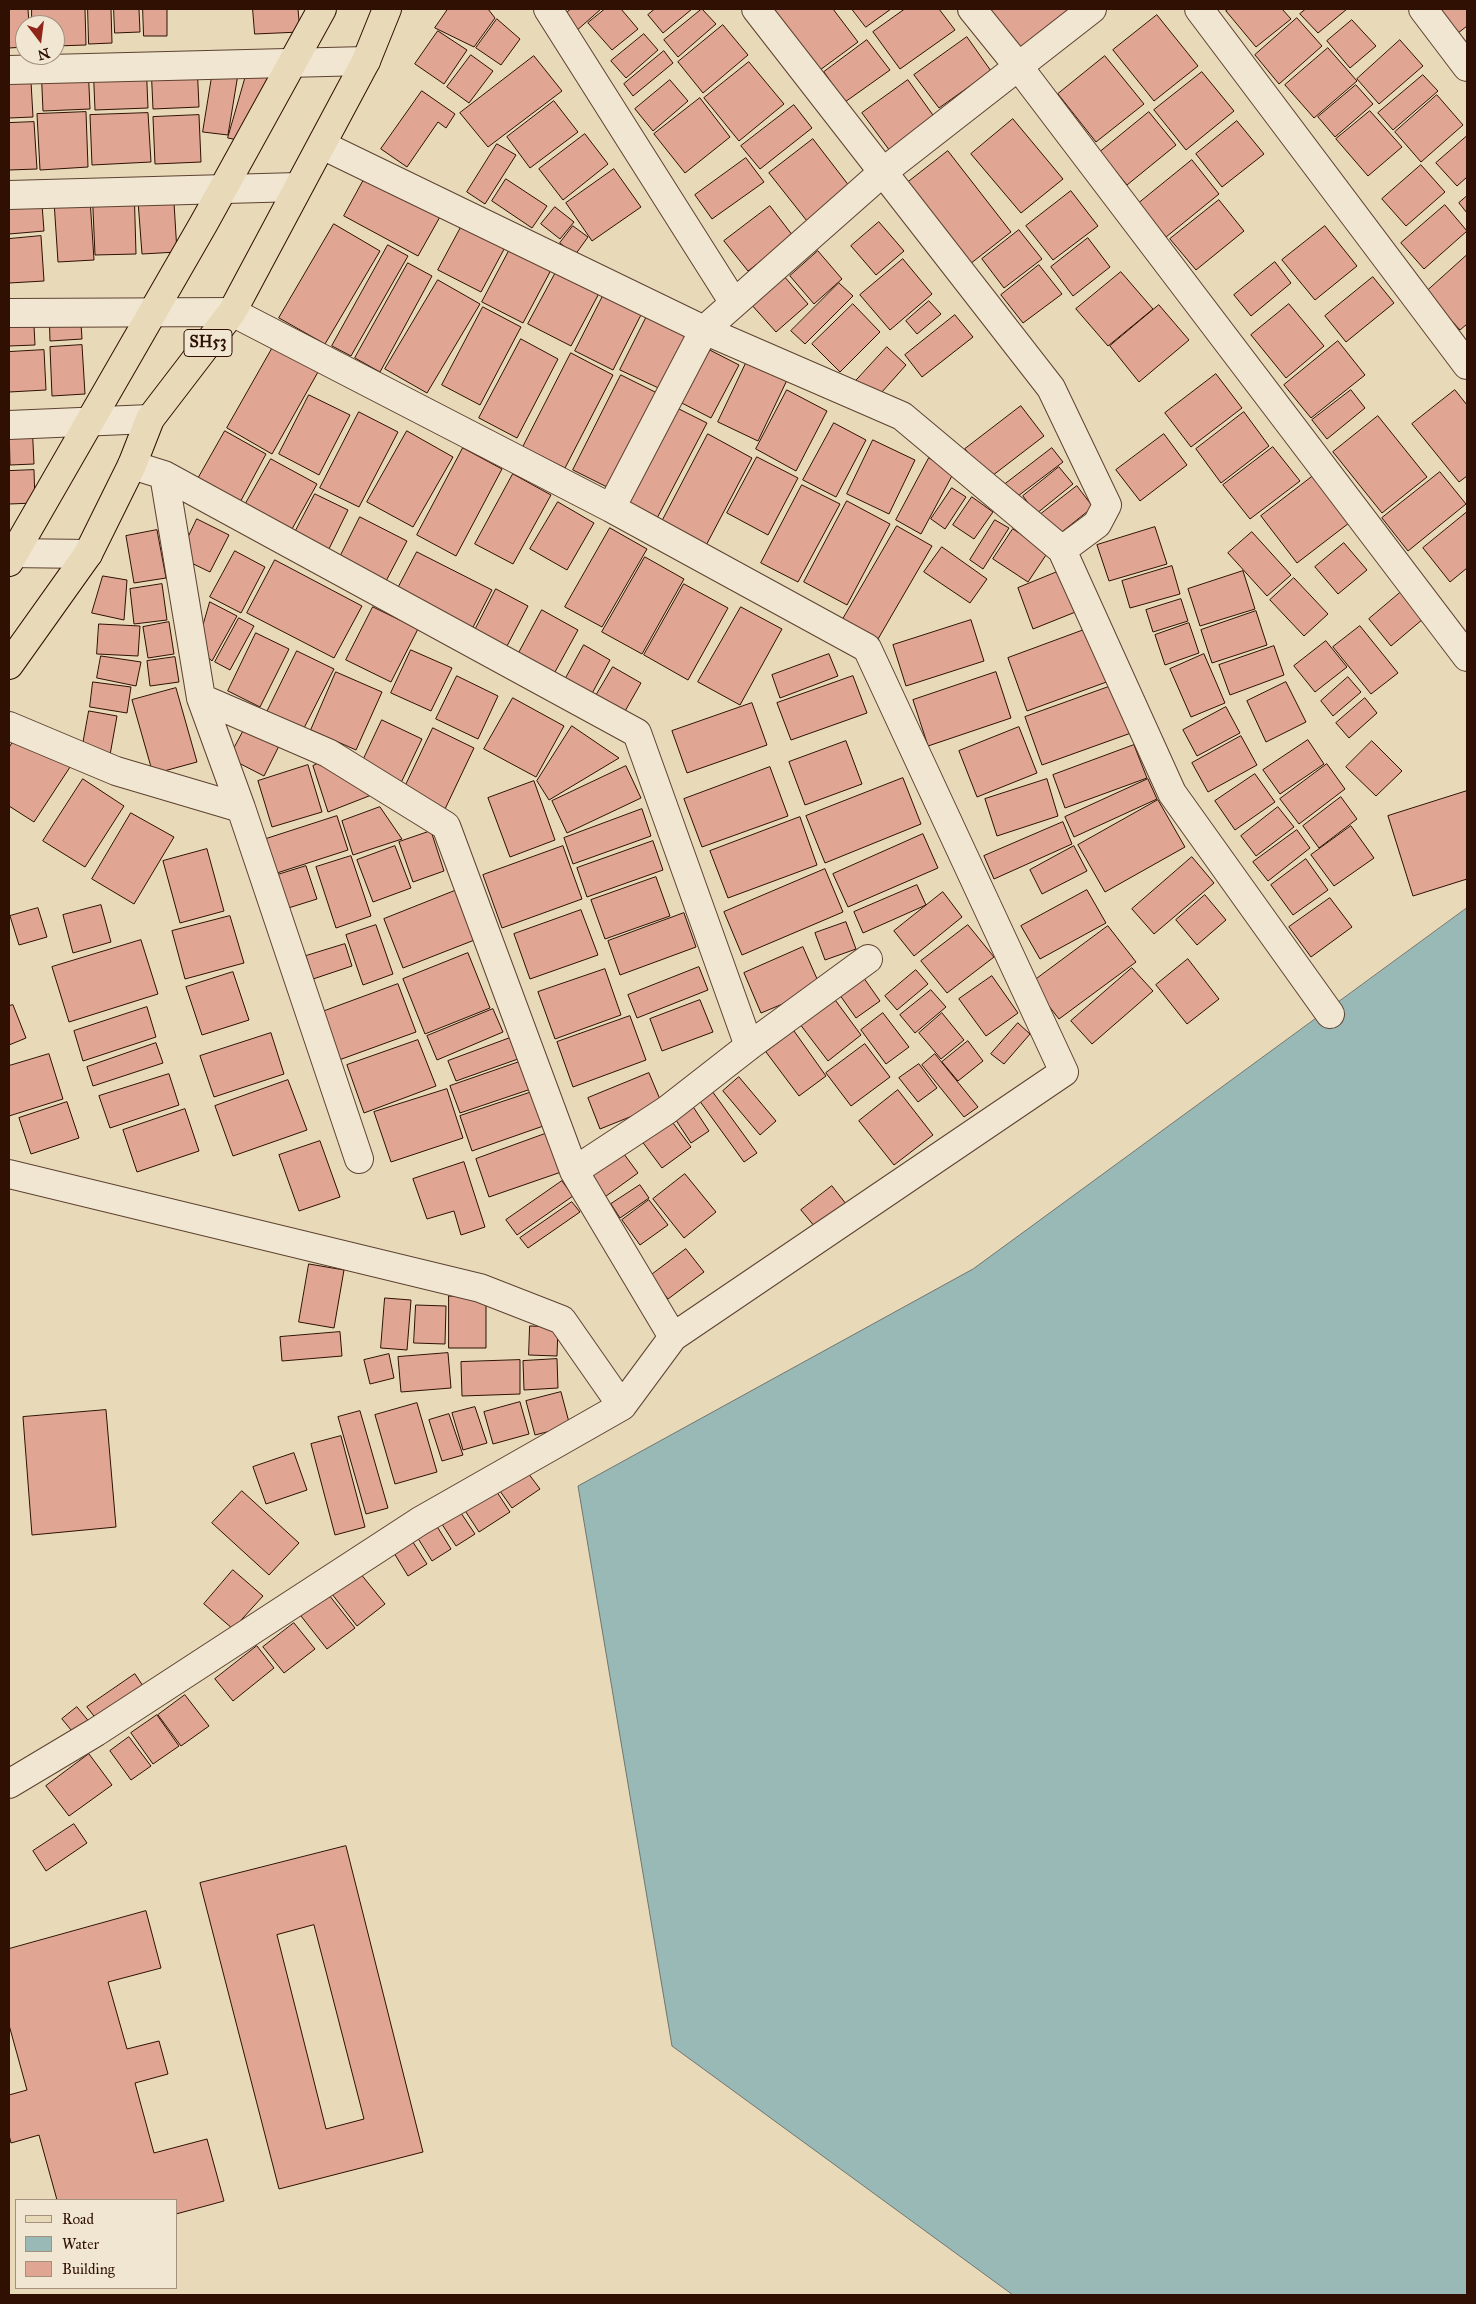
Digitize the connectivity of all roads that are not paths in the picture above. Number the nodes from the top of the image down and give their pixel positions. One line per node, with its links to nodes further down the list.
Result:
1 (322, 9): 10 (main road)
2 (387, 9): 9 (main road, SH53)
3 (548, 9): 19 (street)
4 (756, 9): 15 (street)
5 (972, 9): 11 (street)
6 (1092, 9): 11 (street)
7 (1199, 9): 24 (street)
8 (1423, 9): 12 (street)
9 (366, 61): 10 (street); 14 (main road, SH53)
10 (292, 63): 13 (street); 17 (main road)
11 (1018, 66): 15 (street); 34 (street)
12 (1467, 67)
13 (9, 70)
14 (322, 145): 16 (main road, SH53); 23 (street)
15 (883, 172): 19 (street); 31 (street)
16 (298, 187): 17 (street); 20 (main road, SH53)
17 (222, 190): 18 (street); 22 (main road)
18 (9, 195)
19 (734, 303): 23 (street)
20 (232, 312): 22 (street); 25 (main road, SH53); 30 (street)
21 (9, 313): 22 (street)
22 (153, 313): 26 (main road)
23 (704, 330): 30 (street); 31 (street)
24 (1467, 364)
25 (150, 419): 26 (street); 28 (main road, SH53)
26 (90, 422): 27 (street); 33 (main road)
27 (9, 425)
28 (132, 465): 29 (street); 32 (main road, SH53)
29 (164, 475): 36 (street); 41 (street)
30 (611, 508): 45 (street)
31 (1062, 550): 40 (street)
32 (88, 554): 33 (street); 35 (main road, SH53)
33 (11, 556)
34 (1467, 657)
35 (11, 658)
36 (201, 698): 38 (street); 43 (street)
37 (9, 726): 38 (street)
38 (241, 808): 42 (street)
39 (868, 959): 41 (street)
40 (1330, 1014)
41 (749, 1046): 43 (street)
42 (359, 1159)
43 (574, 1172): 45 (street)
44 (9, 1174): 46 (street)
45 (673, 1337): 46 (street)
46 (622, 1406): 47 (street)
47 (9, 1784)

